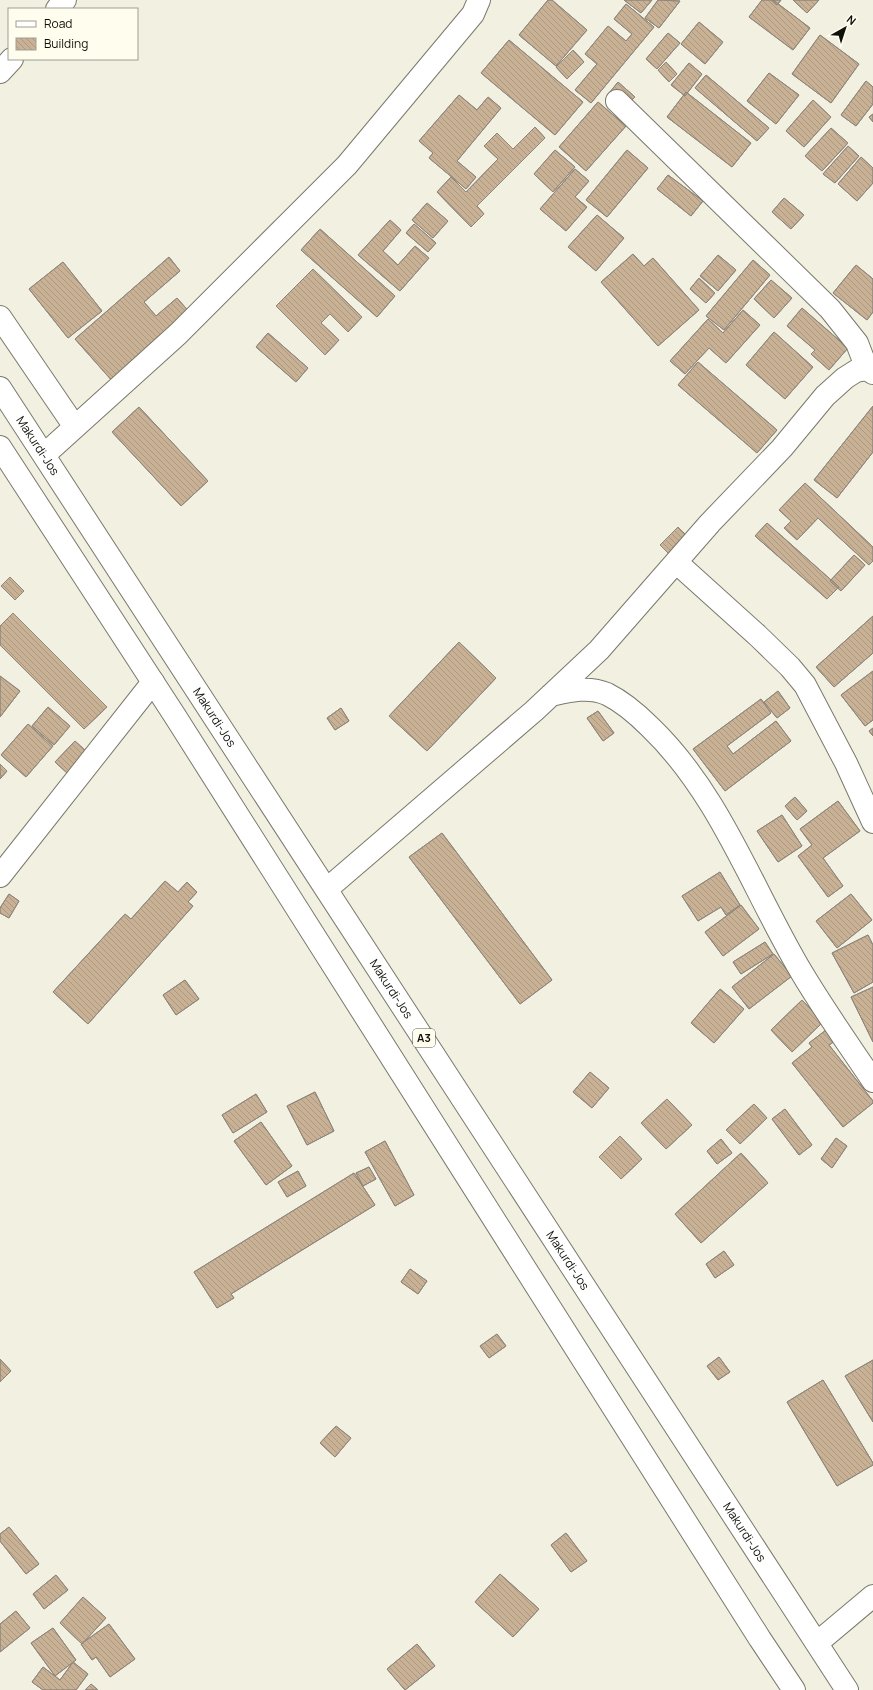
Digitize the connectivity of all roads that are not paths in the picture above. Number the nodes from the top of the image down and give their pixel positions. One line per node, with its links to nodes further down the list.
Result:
1 (65, 0): 3 (main road)
2 (478, 0): 10 (main road)
3 (58, 8)
4 (11, 60): 5 (main road)
5 (0, 72)
6 (617, 101): 8 (main road)
7 (1, 320): 10 (main road)
8 (870, 371): 13 (main road)
9 (0, 388): 12 (main road, Makurdi-Jos / A3)
10 (75, 427): 12 (main road)
11 (0, 447): 14 (main road)
12 (44, 455): 18 (main road, Makurdi-Jos / A3)
13 (676, 562): 15 (main road); 16 (main road)
14 (153, 682): 17 (main road); 22 (main road)
15 (551, 695): 18 (main road); 19 (main road)
16 (873, 822)
17 (0, 876)
18 (327, 889): 21 (main road, Makurdi-Jos / A3)
19 (873, 1081)
20 (873, 1596): 21 (main road)
21 (816, 1642): 23 (main road, Makurdi-Jos / A3)
22 (794, 1690)
23 (847, 1690)

